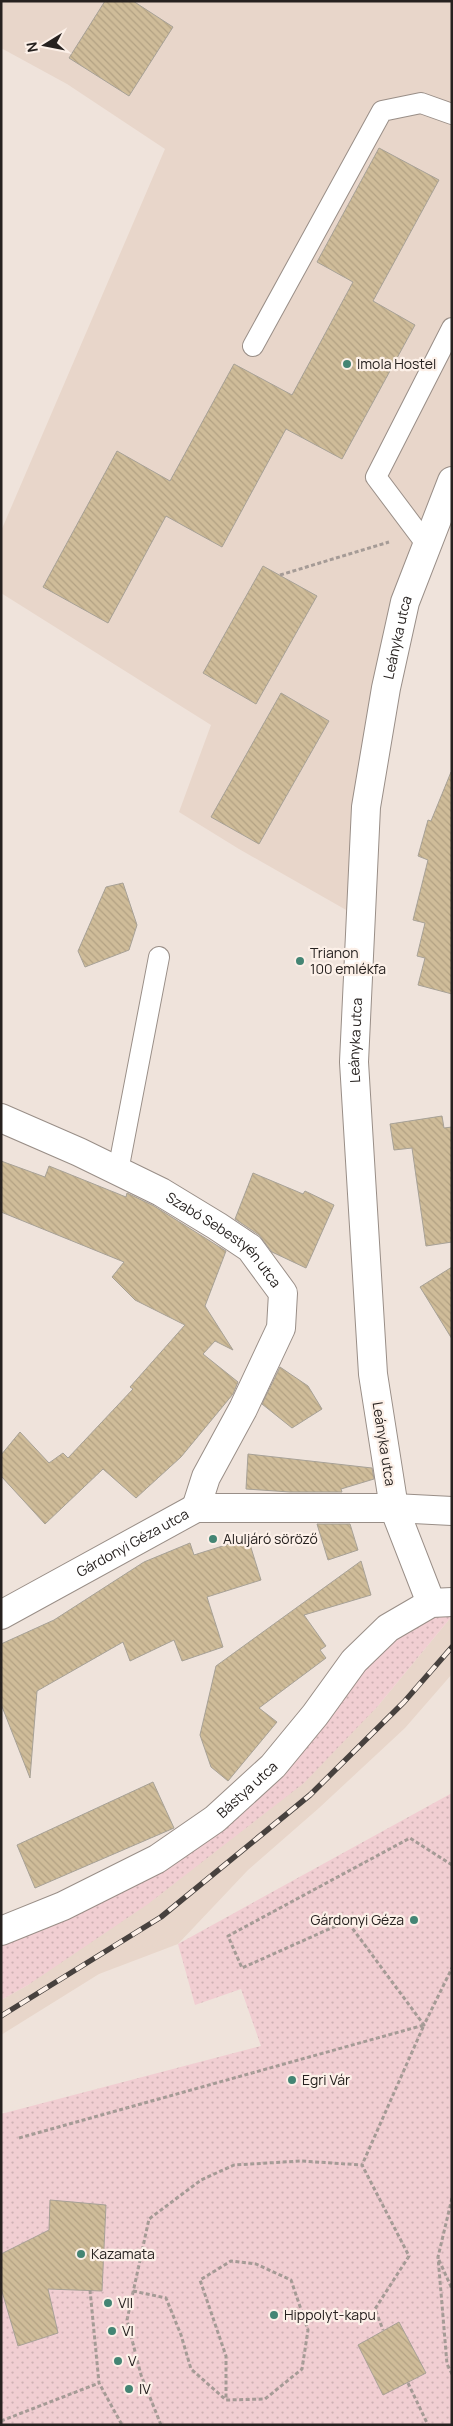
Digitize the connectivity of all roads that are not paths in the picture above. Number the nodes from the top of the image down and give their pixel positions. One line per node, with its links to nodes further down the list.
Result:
1 (452, 114): 3 (lane)
2 (452, 328): 5 (lane)
3 (253, 346)
4 (452, 481): 5 (street, Leányka utca)
5 (427, 545): 10 (street, Leányka utca)
6 (159, 957): 8 (lane)
7 (1, 1118): 8 (street, Szabó Sebestyén utca)
8 (118, 1171): 9 (street, Szabó Sebestyén utca)
9 (196, 1508): 10 (street, Gárdonyi Géza utca); 13 (street, Gárdonyi Géza utca)
10 (394, 1508): 11 (street, Gárdonyi Géza utca); 12 (street, Leányka utca)
11 (452, 1510)
12 (441, 1603): 14 (street, Bástya utca)
13 (1, 1615)
14 (1, 1931)

